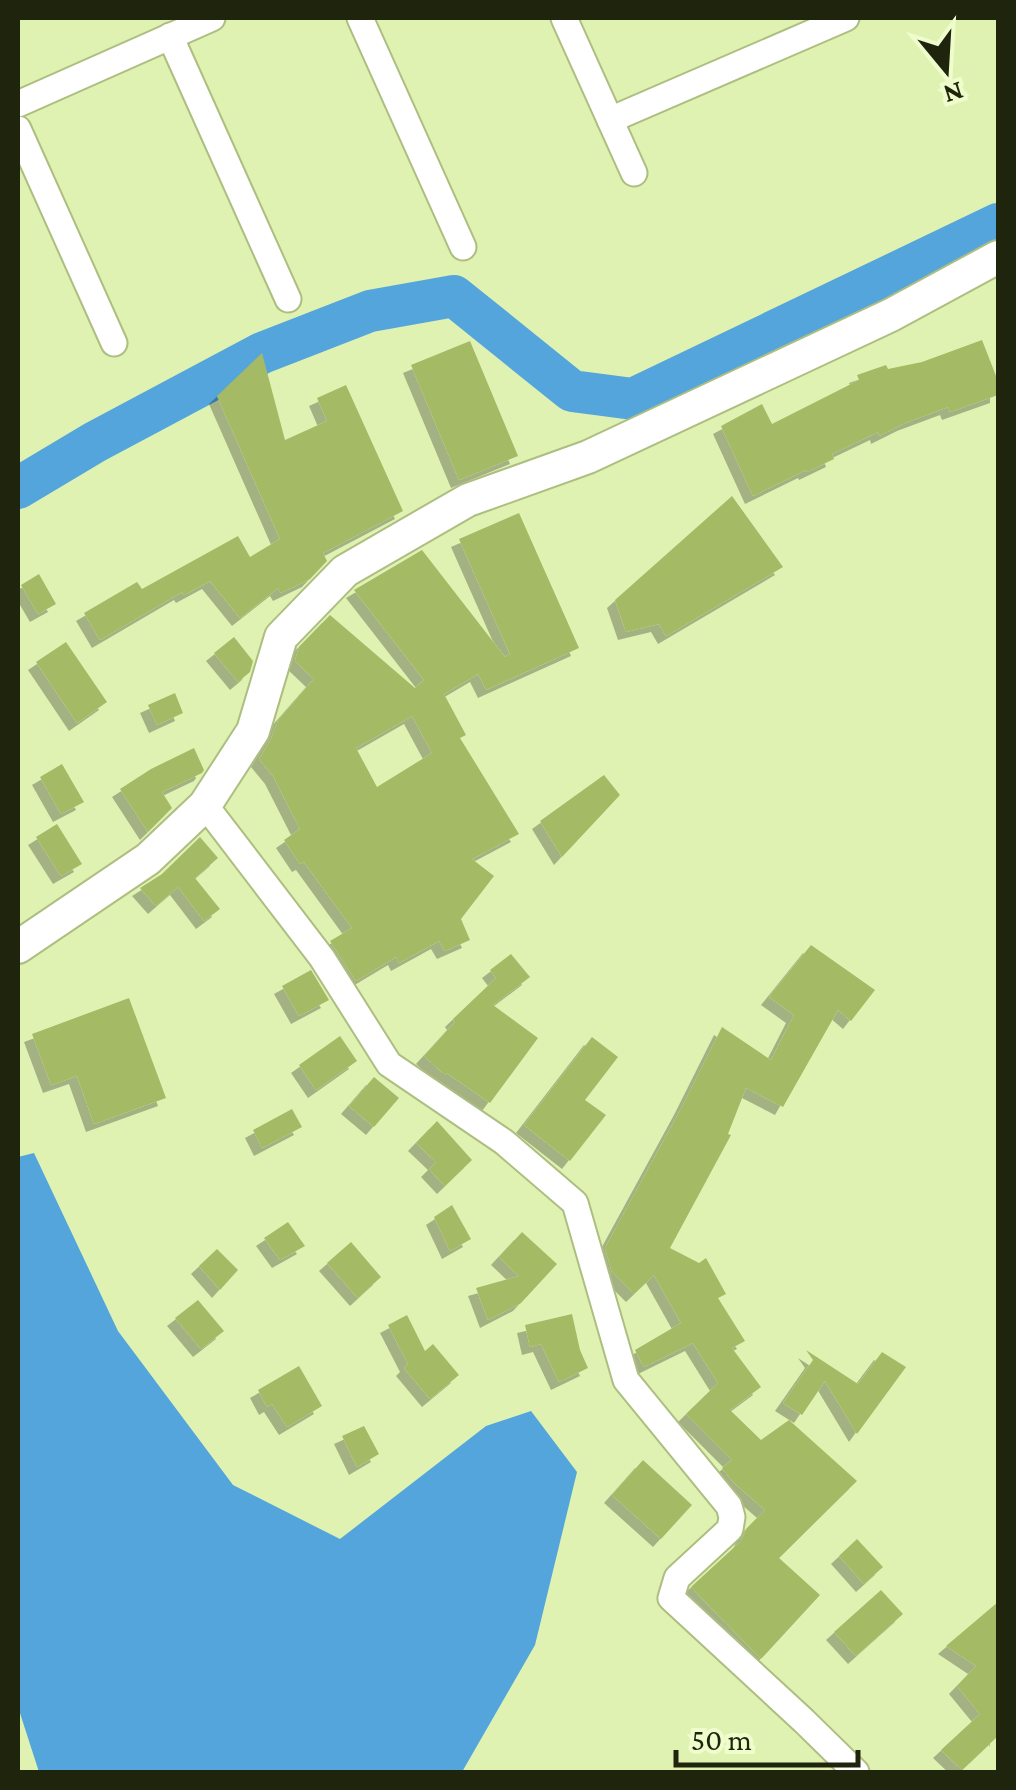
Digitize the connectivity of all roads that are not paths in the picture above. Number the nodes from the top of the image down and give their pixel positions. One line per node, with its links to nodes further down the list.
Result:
1 (212, 18): 5 (street)
2 (360, 18): 10 (street)
3 (564, 18): 7 (street)
4 (846, 18): 7 (street)
5 (170, 36): 6 (street); 12 (street)
6 (18, 104)
7 (610, 120): 9 (street)
8 (18, 130): 13 (street)
9 (634, 173)
10 (463, 247)
11 (998, 258): 14 (street)
12 (288, 299)
13 (114, 343)
14 (205, 805): 15 (street); 16 (street)
15 (18, 947)
16 (856, 1772)

